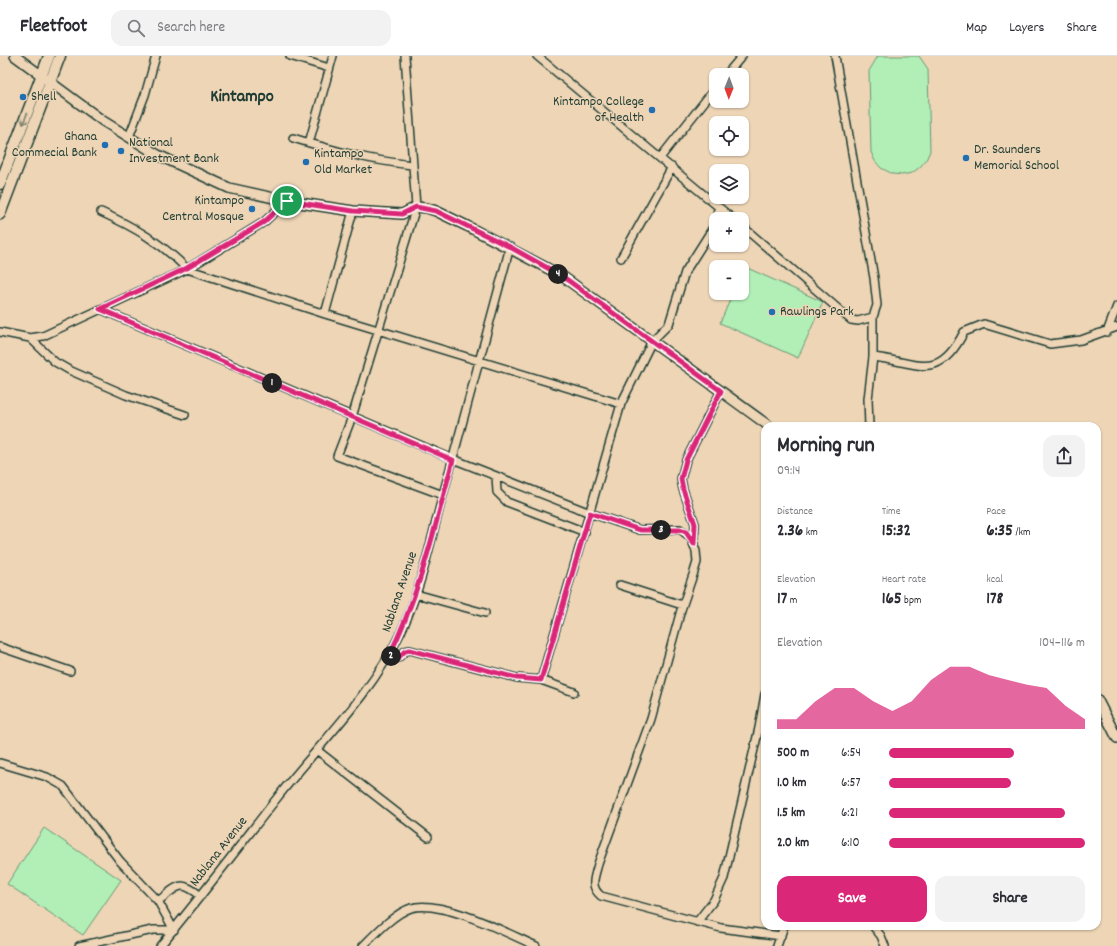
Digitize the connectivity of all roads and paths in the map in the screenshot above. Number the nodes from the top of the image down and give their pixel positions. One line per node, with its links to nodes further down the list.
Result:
1 (15, 56): 13 (main road)
2 (49, 56): 13 (highway)
3 (60, 56): 14 (highway)
4 (156, 56): 16 (street)
5 (290, 56): 11 (street)
6 (333, 56): 11 (street)
7 (405, 56): 20 (street)
8 (537, 56): 19 (street)
9 (742, 56): 12 (street)
10 (835, 56): 39 (street)
11 (329, 68): 18 (street)
12 (732, 68)
13 (41, 76): 14 (main road); 22 (highway, one-way to 22)
14 (50, 82): 16 (main road); 30 (highway)
15 (709, 96): 19 (street)
16 (129, 137): 23 (main road)
17 (294, 138): 18 (street)
18 (309, 143): 20 (street)
19 (660, 158): 21 (street)
20 (412, 165): 25 (street)
21 (672, 167): 24 (street); 34 (street)
22 (0, 184)
23 (287, 201): 26 (main road); 35 (street)
24 (718, 206): 28 (street); 29 (street)
25 (416, 207): 26 (main road); 33 (main road); 41 (street)
26 (353, 211): 38 (street)
27 (102, 212): 35 (street)
28 (718, 212)
29 (725, 212)
30 (0, 214)
31 (749, 232): 39 (street)
32 (709, 234): 45 (street)
33 (510, 247): 45 (main road); 47 (street, Nablana Avenue)
34 (620, 258)
35 (187, 268): 37 (street); 38 (street)
36 (1117, 306): 43 (street)
37 (100, 309): 44 (street); 51 (street)
38 (325, 314): 41 (street)
39 (873, 318): 46 (street)
40 (1117, 327): 43 (street)
41 (379, 329): 47 (street); 51 (street)
42 (0, 332): 44 (street)
43 (1107, 332): 46 (street)
44 (30, 338): 50 (street)
45 (652, 341): 48 (main road); 49 (street)
46 (873, 357): 53 (street)
47 (480, 360): 49 (street); 54 (street, Nablana Avenue)
48 (721, 391): 52 (main road); 59 (street)
49 (621, 404): 57 (street)
50 (185, 415)
51 (352, 417): 54 (street); 56 (street)
52 (764, 422)
53 (869, 422)
54 (453, 460): 55 (street); 56 (street, Nablana Avenue)
55 (496, 476): 57 (street); 58 (street)
56 (443, 495): 61 (street, Nablana Avenue)
57 (590, 513): 58 (street); 59 (street)
58 (585, 532): 67 (street)
59 (694, 544): 62 (street)
60 (620, 585): 62 (street)
61 (416, 594): 63 (street); 65 (street, Nablana Avenue)
62 (682, 605): 77 (street)
63 (484, 613)
64 (0, 648): 66 (street)
65 (389, 656): 67 (street); 72 (street, Nablana Avenue)
66 (70, 671)
67 (541, 680): 68 (street)
68 (574, 692)
69 (1101, 707): 71 (main road)
70 (761, 721): 77 (street)
71 (1117, 738)
72 (318, 751): 74 (street); 75 (street, Nablana Avenue)
73 (0, 763): 76 (street)
74 (428, 837)
75 (201, 896): 76 (street); 78 (street, Nablana Avenue)
76 (158, 901): 78 (street)
77 (697, 922): 81 (street)
78 (174, 930): 82 (street); 83 (street, Nablana Avenue)
79 (783, 930): 81 (street)
80 (876, 930): 87 (street)
81 (781, 936): 86 (street)
82 (79, 946)
83 (160, 946)
84 (362, 946): 85 (street)
85 (536, 946)
86 (777, 946)
87 (885, 946)

